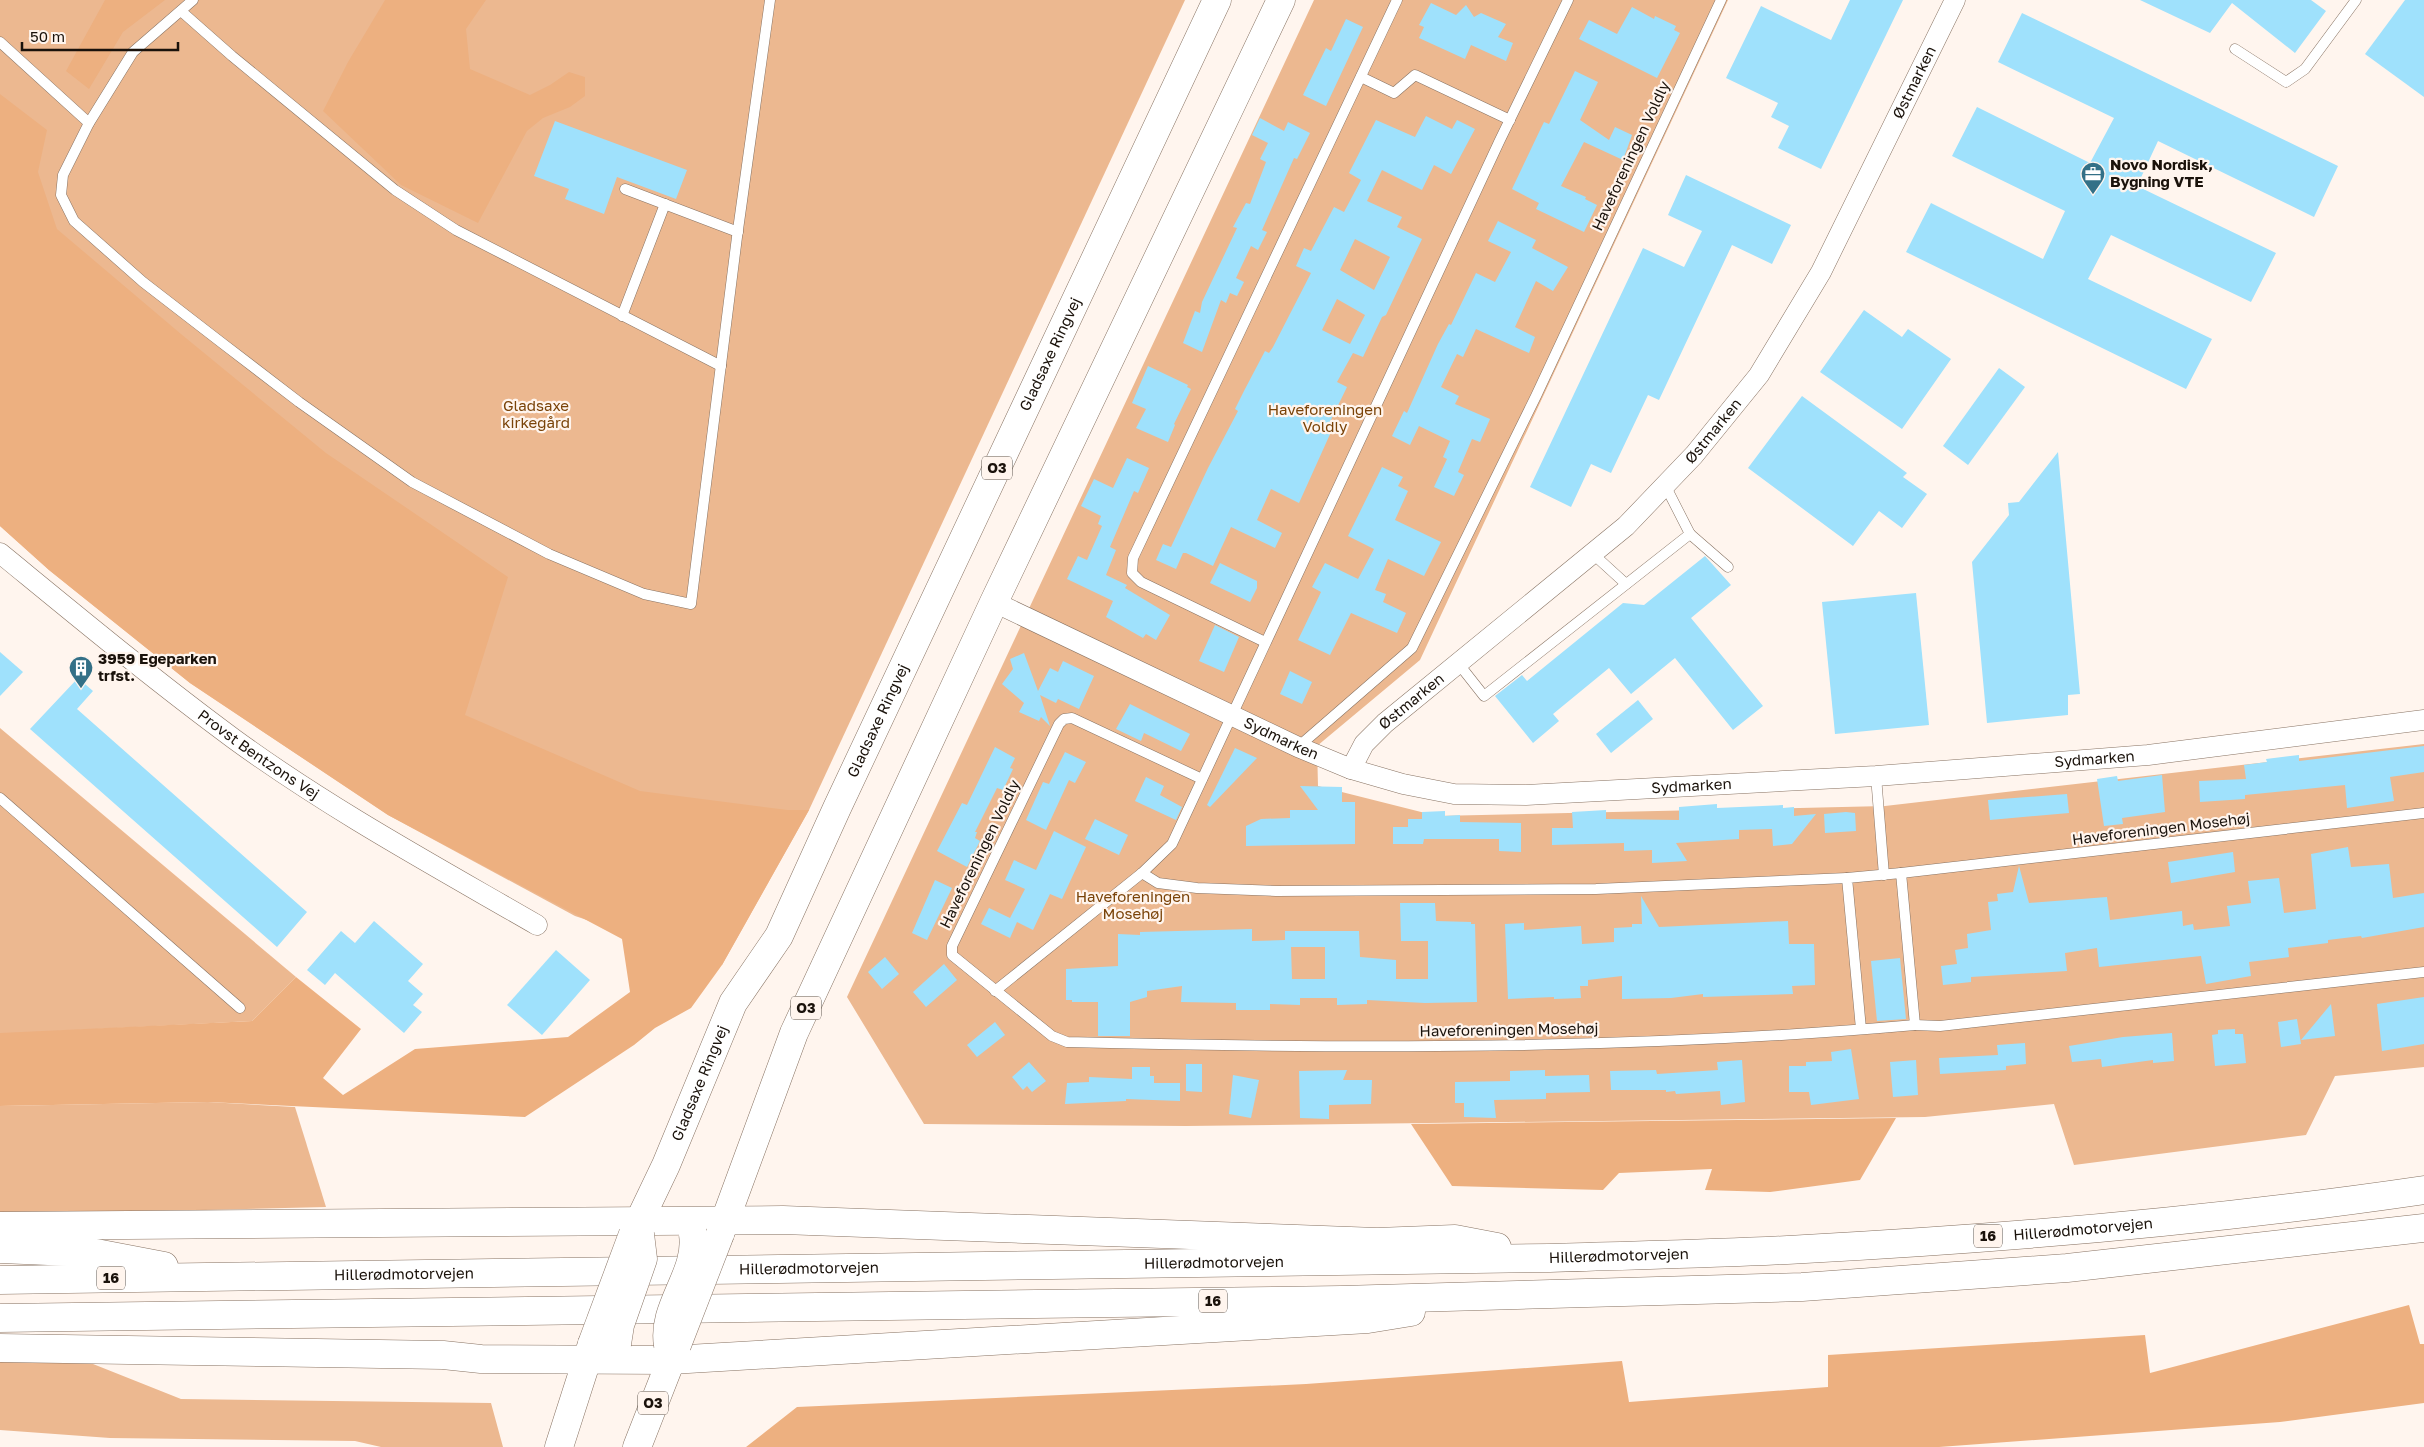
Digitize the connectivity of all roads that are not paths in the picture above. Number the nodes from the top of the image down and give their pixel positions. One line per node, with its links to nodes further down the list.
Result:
1 (193, 0): 10 (lane)
2 (770, 0): 18 (lane)
3 (1217, 0): 53 (main road, Gladsaxe Ringvej / O3)
4 (1281, 0): 27 (main road, O3)
5 (1397, 0): 13 (lane)
6 (1568, 0): 14 (lane)
7 (1721, 0): 32 (lane, Haveforeningen Voldly)
8 (1955, 0): 21 (street, Østmarken)
9 (2356, 0): 12 (lane)
10 (181, 11): 15 (lane); 19 (lane)
11 (0, 42): 15 (lane)
12 (2235, 49)
13 (1361, 77): 14 (lane); 28 (lane)
14 (1510, 120): 28 (lane)
15 (89, 123): 20 (lane)
16 (626, 189): 17 (lane)
17 (665, 204): 18 (lane); 19 (lane)
18 (738, 232): 20 (lane)
19 (622, 316): 20 (lane)
20 (721, 366)
21 (1665, 485): 22 (lane); 24 (street, Østmarken)
22 (1690, 534): 25 (lane); 26 (lane)
23 (0, 553): 42 (street, Provst Bentzons Vej)
24 (1592, 553): 26 (lane); 29 (street, Østmarken)
25 (1728, 566)
26 (1626, 584): 29 (lane)
27 (994, 602): 30 (street, Sydmarken); 51 (main road, O3)
28 (1265, 642): 30 (lane)
29 (1458, 663): 33 (street, Østmarken)
30 (1232, 715): 32 (street, Sydmarken); 35 (lane)
31 (2424, 720): 34 (street, Sydmarken)
32 (1298, 746): 33 (street, Sydmarken)
33 (1351, 768): 34 (street, Sydmarken)
34 (1876, 776): 40 (lane)
35 (1202, 779): 39 (lane); 44 (lane, Haveforeningen Voldly)
36 (0, 798): 45 (lane)
37 (2424, 813): 38 (lane, Haveforeningen Mosehøj)
38 (1901, 873): 40 (lane, Haveforeningen Mosehøj); 46 (lane)
39 (1142, 874): 41 (lane, Haveforeningen Mosehøj); 44 (lane)
40 (1884, 875): 41 (lane, Haveforeningen Mosehøj)
41 (1847, 878): 47 (lane)
42 (537, 925)
43 (2424, 972): 46 (lane, Haveforeningen Mosehøj)
44 (994, 990): 47 (lane, Haveforeningen Mosehøj)
45 (240, 1008)
46 (1915, 1025): 47 (lane, Haveforeningen Mosehøj)
47 (1861, 1030)
48 (2424, 1190): 55 (main road, Hillerødmotorvejen / 16)
49 (0, 1226): 53 (main road)
50 (691, 1227): 51 (main road); 53 (main road); 61 (main road, bridge)
51 (723, 1227): 55 (main road); 61 (main road, O3, bridge)
52 (2424, 1228): 58 (main road, 16)
53 (637, 1230): 62 (main road, bridge)
54 (0, 1249): 56 (main road)
55 (1550, 1258): 56 (main road, Hillerødmotorvejen / 16)
56 (222, 1277): 57 (main road, Hillerødmotorvejen / 16)
57 (0, 1280)
58 (1497, 1297): 59 (main road, 16); 61 (main road)
59 (0, 1318)
60 (0, 1348): 62 (main road)
61 (672, 1350): 62 (main road); 64 (main road, O3)
62 (604, 1352): 63 (main road)
63 (560, 1447)
64 (637, 1447)

